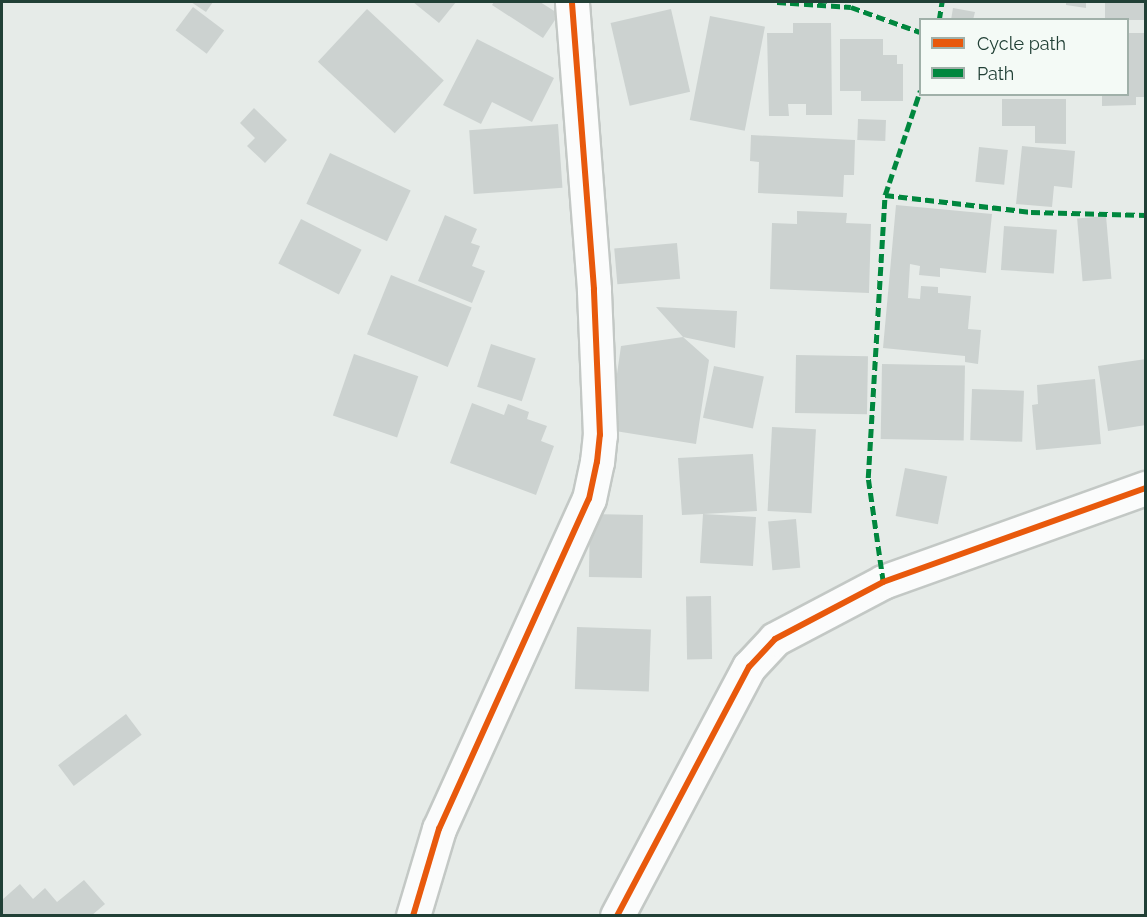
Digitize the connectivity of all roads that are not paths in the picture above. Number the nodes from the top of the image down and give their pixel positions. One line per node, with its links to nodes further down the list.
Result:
1 (572, 2): 3 (street)
2 (1146, 489): 4 (street)
3 (413, 915)
4 (617, 915)

